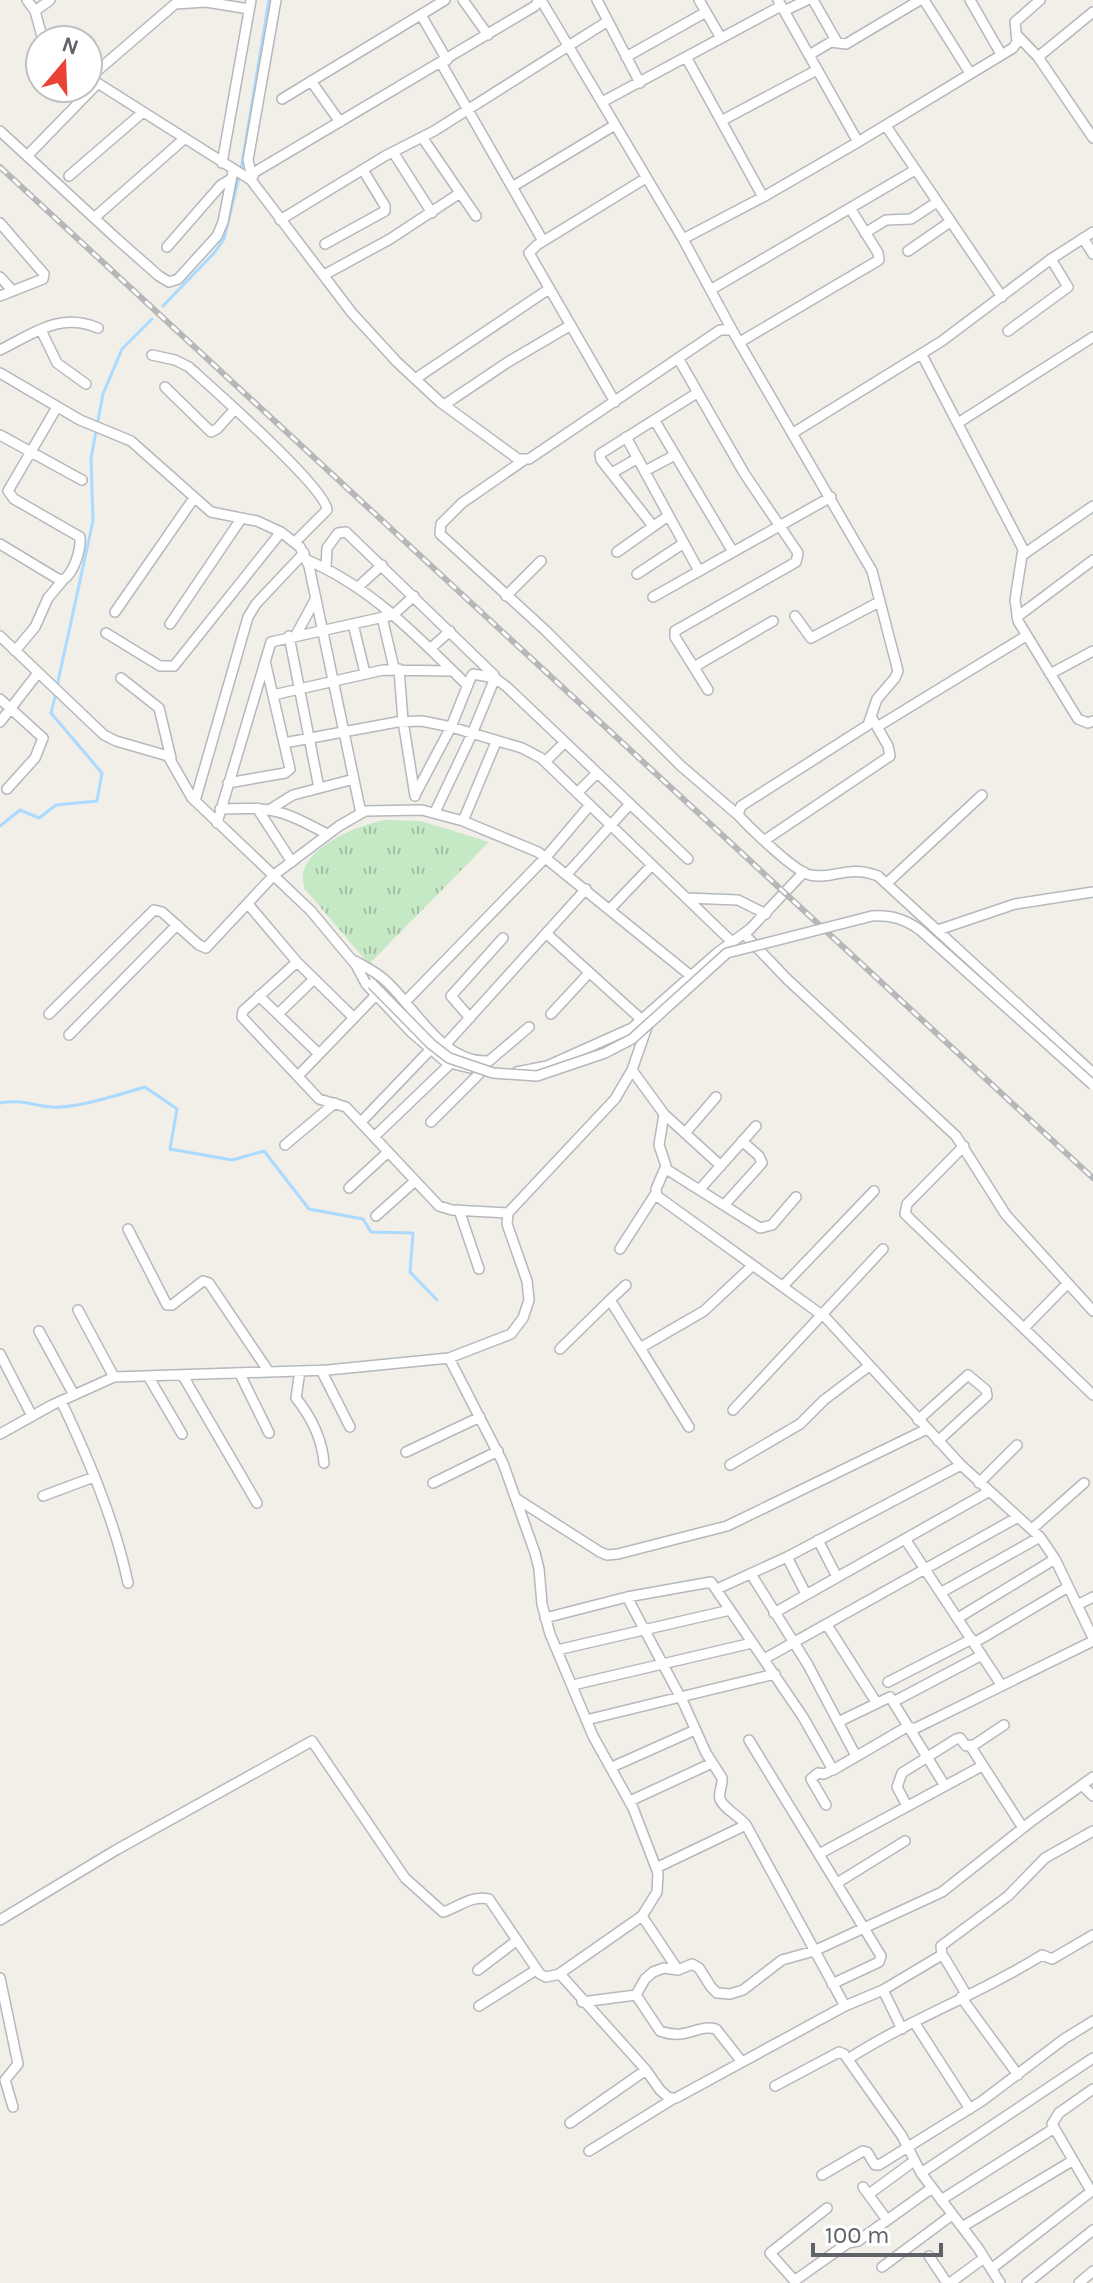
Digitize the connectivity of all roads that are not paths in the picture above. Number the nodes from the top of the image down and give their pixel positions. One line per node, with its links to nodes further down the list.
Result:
1 (27, 0): 15 (street)
2 (50, 0): 15 (street)
3 (276, 0): 58 (street)
4 (445, 0): 18 (street)
5 (463, 0): 22 (street)
6 (540, 0): 22 (street); 25 (street)
7 (597, 0): 19 (street)
8 (699, 0): 16 (street)
9 (922, 0): 24 (street); 34 (street)
10 (970, 0): 26 (street)
11 (1040, 0): 21 (street)
12 (814, 1): 14 (street); 24 (street)
13 (250, 5): 32 (street); 54 (street)
14 (781, 6): 23 (street); 27 (street)
15 (35, 11): 20 (street)
16 (706, 12): 23 (street); 28 (street)
17 (1093, 12): 30 (street)
18 (421, 15): 31 (street); 35 (street)
19 (608, 21): 25 (street); 28 (street)
20 (39, 24)
21 (1016, 34): 26 (street); 30 (street)
22 (488, 35): 31 (street)
23 (721, 38): 29 (street)
24 (837, 42): 27 (street)
25 (567, 45): 39 (street); 41 (street)
26 (1001, 54): 34 (street)
27 (809, 55): 33 (street)
28 (626, 57): 36 (street)
29 (686, 57): 36 (street); 43 (street)
30 (1038, 57): 49 (street)
31 (444, 62): 41 (street); 44 (street)
32 (104, 68)
33 (817, 70): 43 (street); 51 (street)
34 (970, 73): 46 (street)
35 (311, 81): 38 (street); 44 (street)
36 (640, 83): 39 (street)
37 (104, 88): 42 (street)
38 (282, 99)
39 (602, 102): 45 (street)
40 (71, 104): 53 (street)
41 (468, 109): 48 (street); 60 (street)
42 (142, 113): 50 (street); 57 (street)
43 (721, 121): 62 (street)
44 (340, 122): 58 (street)
45 (615, 125): 59 (street); 60 (street)
46 (886, 126): 51 (street); 56 (street)
47 (0, 131): 53 (street)
48 (422, 137): 52 (street); 61 (street)
49 (1093, 138)
50 (184, 139): 54 (street); 67 (street)
51 (858, 142): 62 (street)
52 (393, 152): 55 (street); 65 (street)
53 (27, 156): 67 (street)
54 (222, 163): 58 (street)
55 (363, 170): 68 (street); 76 (street)
56 (915, 170): 63 (street); 64 (street)
57 (69, 176)
58 (241, 176): 67 (street); 68 (street); 77 (street)
59 (646, 178): 74 (street); 75 (street)
60 (512, 187): 75 (street)
61 (460, 193): 65 (street); 66 (street)
62 (763, 197): 74 (street)
63 (937, 202): 69 (street); 72 (street)
64 (850, 208): 72 (street); 84 (street)
65 (432, 213): 81 (street)
66 (476, 216)
67 (94, 218)
68 (280, 220): 81 (street)
69 (950, 222): 78 (street); 87 (street)
70 (1, 226): 85 (street)
71 (1093, 232): 73 (street)
72 (865, 233): 94 (street)
73 (1083, 238): 79 (street); 80 (street)
74 (683, 239): 84 (street)
75 (543, 241): 83 (street)
76 (325, 244)
77 (167, 247)
78 (908, 251)
79 (1093, 254)
80 (1051, 259): 87 (street); 92 (street)
81 (324, 275): 100 (street)
82 (0, 277): 85 (street)
83 (549, 289): 88 (street); 100 (street)
84 (712, 289): 91 (street)
85 (13, 291): 86 (street)
86 (0, 296)
87 (1002, 297): 97 (street)
88 (571, 325): 104 (street); 105 (street)
89 (98, 328): 90 (street)
90 (41, 330): 95 (street); 101 (street)
91 (732, 330): 94 (street); 98 (street)
92 (1008, 331)
93 (1093, 337): 109 (street)
94 (740, 342): 110 (street)
95 (0, 350)
96 (152, 355): 107 (street)
97 (922, 355): 109 (street); 110 (street)
98 (678, 358): 103 (street); 104 (street)
99 (0, 373): 106 (street)
100 (415, 379): 105 (street)
101 (86, 384)
102 (165, 387): 107 (street)
103 (697, 393): 108 (street); 125 (street)
104 (615, 402): 116 (street)
105 (444, 405): 116 (street)
106 (57, 407): 113 (street); 121 (street)
107 (234, 410): 128 (street)
108 (655, 421): 112 (street); 114 (street)
109 (958, 423): 133 (street)
110 (793, 433): 120 (street)
111 (0, 435): 113 (street)
112 (626, 437): 115 (street); 118 (street)
113 (32, 452): 119 (street); 141 (street)
114 (675, 455): 117 (street); 132 (street)
115 (638, 458): 117 (street); 118 (street)
116 (524, 460): 144 (street)
117 (645, 471): 123 (street)
118 (612, 473): 126 (street)
119 (82, 480)
120 (831, 497): 125 (street); 147 (street)
121 (194, 498): 124 (street); 148 (street)
122 (1093, 506): 133 (street)
123 (668, 516): 126 (street); 129 (street)
124 (241, 519): 127 (street); 154 (street)
125 (781, 525): 132 (street); 166 (street)
126 (653, 526): 131 (street)
127 (281, 532): 128 (street); 158 (street)
128 (295, 542): 134 (street)
129 (684, 543): 139 (street); 140 (street)
130 (0, 544): 141 (street)
131 (617, 552)
132 (733, 552): 139 (street)
133 (1024, 554): 152 (street)
134 (306, 557): 138 (street); 146 (street); 202 (street)
135 (1093, 560): 152 (street)
136 (541, 561): 144 (street)
137 (382, 565): 138 (street); 142 (street); 143 (street)
138 (326, 568): 142 (street)
139 (699, 571): 145 (street)
140 (637, 574)
141 (63, 580): 163 (street)
142 (358, 587): 149 (street)
143 (414, 596): 149 (street); 157 (street)
144 (506, 596): 211 (street)
145 (653, 597)
146 (316, 598): 156 (street); 160 (street)
147 (879, 602): 150 (street); 184 (street)
148 (115, 612)
149 (393, 615): 151 (street); 162 (street)
150 (795, 616)
151 (382, 617): 155 (street); 167 (street)
152 (1017, 617): 161 (street)
153 (773, 621): 166 (street)
154 (170, 624)
155 (353, 624): 156 (street); 170 (street)
156 (323, 630): 160 (street); 173 (street)
157 (450, 631): 162 (street); 174 (street)
158 (106, 633)
159 (0, 636): 163 (street)
160 (292, 636): 165 (street); 176 (street)
161 (1026, 636): 171 (street); 184 (street)
162 (430, 649): 168 (street)
163 (15, 651): 169 (street)
164 (1093, 651): 171 (street)
165 (265, 658): 178 (street); 196 (street)
166 (694, 667): 177 (street)
167 (397, 669): 168 (street); 170 (street); 181 (street)
168 (453, 671): 175 (street)
169 (38, 673): 180 (street); 192 (street)
170 (365, 673): 173 (street)
171 (1050, 674): 182 (street)
172 (121, 678): 192 (street)
173 (334, 679): 176 (street); 186 (street)
174 (497, 679): 175 (street); 187 (street); 191 (street)
175 (467, 685): 185 (street)
176 (300, 688): 178 (street); 188 (street)
177 (708, 690)
178 (273, 695): 190 (street)
179 (0, 699): 180 (street)
180 (10, 709): 183 (street); 198 (street)
181 (403, 721): 185 (street); 186 (street); 200 (street)
182 (1093, 721)
183 (0, 722)
184 (875, 722): 211 (street); 216 (street)
185 (451, 727): 187 (street); 200 (street)
186 (345, 730): 188 (street); 195 (street)
187 (472, 734): 189 (street); 209 (street)
188 (309, 738): 190 (street); 197 (street)
189 (496, 742): 193 (street); 212 (street)
190 (284, 743): 196 (street)
191 (564, 743): 193 (street); 194 (street)
192 (171, 758): 202 (street)
193 (545, 762): 199 (street)
194 (596, 774): 199 (street); 204 (street)
195 (354, 779): 197 (street); 210 (street)
196 (228, 783): 207 (street)
197 (319, 788): 206 (street)
198 (7, 789)
199 (577, 793): 203 (street)
200 (415, 795): 208 (street)
201 (982, 795): 224 (street)
202 (195, 801): 213 (street)
203 (590, 805): 214 (street); 217 (street)
204 (629, 805): 214 (street); 218 (street)
205 (257, 808): 206 (street); 207 (street); 219 (street)
206 (272, 808): 215 (street)
207 (220, 809): 213 (street)
208 (417, 810): 209 (street); 210 (street)
209 (435, 812): 212 (street)
210 (361, 813): 215 (street)
211 (738, 815): 216 (street)
212 (463, 821): 217 (street)
213 (217, 823): 223 (street)
214 (610, 824): 220 (street); 222 (street)
215 (327, 834): 219 (street)
216 (765, 840): 221 (street)
217 (546, 857): 222 (street); 245 (street)
218 (688, 859)
219 (292, 862): 223 (street)
220 (652, 865): 227 (street); 229 (street)
221 (804, 872): 224 (street); 230 (street)
222 (567, 874): 225 (street)
223 (274, 875): 228 (street); 237 (street)
224 (887, 883): 232 (street)
225 (586, 889): 229 (street); 233 (street)
226 (1093, 892): 232 (street)
227 (687, 898): 230 (street); 236 (street)
228 (248, 904): 231 (street); 238 (street)
229 (610, 909): 241 (street)
230 (766, 914): 234 (street)
231 (177, 925): 247 (street); 254 (street)
232 (938, 930): 261 (street)
233 (547, 934): 240 (street); 251 (street)
234 (744, 934): 236 (street); 274 (street)
235 (503, 938): 251 (street)
236 (732, 942): 241 (street)
237 (349, 957): 239 (street); 245 (street)
238 (297, 962): 242 (street); 244 (street)
239 (360, 973): 243 (street); 263 (street, bridge)
240 (589, 973): 249 (street); 252 (street)
241 (691, 976): 246 (street)
242 (314, 979): 248 (street); 250 (street)
243 (376, 995): 250 (street); 256 (street)
244 (259, 996): 248 (street); 262 (street)
245 (405, 1002): 255 (street)
246 (651, 1013): 252 (street); 260 (street)
247 (49, 1014)
248 (278, 1014): 257 (street)
249 (551, 1014)
250 (353, 1017): 257 (street)
251 (470, 1018): 255 (street)
252 (642, 1020): 259 (street)
253 (529, 1027): 255 (street)
254 (69, 1035)
255 (446, 1044)
256 (430, 1050): 258 (street); 267 (street)
257 (319, 1054): 262 (street)
258 (450, 1064): 259 (street); 271 (street)
259 (483, 1070): 268 (street)
260 (632, 1070): 266 (street); 286 (street)
261 (1093, 1073)
262 (298, 1076): 265 (street)
263 (1093, 1085)
264 (716, 1097): 270 (street)
265 (335, 1103): 267 (street); 273 (street)
266 (664, 1114): 270 (street); 277 (street)
267 (361, 1122): 271 (street)
268 (431, 1122)
269 (756, 1126): 272 (street)
270 (685, 1133): 276 (street)
271 (374, 1137): 275 (street)
272 (742, 1141): 276 (street); 284 (street)
273 (285, 1145)
274 (964, 1146): 293 (street); 300 (street)
275 (388, 1152): 278 (street); 279 (street)
276 (721, 1166): 280 (street)
277 (666, 1169): 280 (street); 282 (street)
278 (415, 1181): 285 (street); 287 (street)
279 (349, 1188)
280 (700, 1189): 284 (street)
281 (874, 1191): 295 (street)
282 (656, 1193): 289 (street); 291 (street)
283 (796, 1197): 284 (street)
284 (725, 1204)
285 (459, 1210): 286 (street); 292 (street)
286 (508, 1213): 305 (street)
287 (376, 1216)
288 (128, 1229): 309 (street)
289 (620, 1249)
290 (883, 1249): 299 (street)
291 (753, 1265): 295 (street); 302 (street)
292 (479, 1269)
293 (1067, 1284): 298 (street); 300 (street)
294 (626, 1285): 296 (street)
295 (783, 1286): 299 (street)
296 (610, 1300): 302 (street); 303 (street)
297 (78, 1310): 313 (street)
298 (1093, 1311)
299 (823, 1315): 306 (street); 317 (street)
300 (1024, 1328): 315 (street)
301 (39, 1331): 314 (street)
302 (640, 1348): 322 (street)
303 (560, 1349)
304 (0, 1354): 318 (street)
305 (449, 1358): 307 (street); 319 (street)
306 (869, 1366): 320 (street); 332 (street)
307 (321, 1370): 308 (street); 321 (street)
308 (300, 1371): 309 (street); 331 (street)
309 (269, 1372): 310 (street)
310 (240, 1374): 312 (street); 324 (street)
311 (148, 1376): 312 (street); 313 (street); 326 (street)
312 (183, 1376): 341 (street)
313 (114, 1377): 314 (street)
314 (74, 1395): 316 (street)
315 (1093, 1395)
316 (61, 1401): 318 (street); 334 (street)
317 (733, 1410)
318 (32, 1416): 325 (street)
319 (480, 1417): 329 (street); 330 (street)
320 (918, 1420): 323 (street); 327 (street)
321 (350, 1427)
322 (689, 1427)
323 (927, 1429): 327 (street); 340 (street)
324 (269, 1433)
325 (0, 1434)
326 (182, 1434)
327 (938, 1441): 333 (street)
328 (1017, 1445): 336 (street)
329 (498, 1451): 335 (street); 340 (street)
330 (406, 1452)
331 (324, 1463)
332 (730, 1465)
333 (961, 1465): 336 (street); 345 (street)
334 (94, 1477): 339 (street); 351 (street)
335 (433, 1483)
336 (979, 1483): 338 (street)
337 (1084, 1483): 343 (street)
338 (988, 1492): 342 (street); 344 (street)
339 (43, 1496)
340 (517, 1499): 361 (street)
341 (257, 1503)
342 (1018, 1517): 343 (street); 348 (street)
343 (1036, 1533): 347 (street); 354 (street)
344 (905, 1539): 348 (street); 350 (street)
345 (818, 1540): 346 (street); 350 (street)
346 (787, 1557): 349 (street); 355 (street)
347 (1055, 1559): 352 (street); 362 (street)
348 (927, 1570): 354 (street); 363 (street)
349 (751, 1574): 353 (street); 360 (street)
350 (837, 1577): 355 (street)
351 (128, 1583)
352 (1068, 1587): 358 (street); 366 (street)
353 (717, 1589): 356 (street); 359 (street)
354 (942, 1592): 362 (street)
355 (806, 1594): 360 (street)
356 (627, 1597): 361 (street); 364 (street)
357 (1093, 1597): 358 (street)
358 (1077, 1605): 365 (street)
359 (730, 1610): 364 (street); 367 (street)
360 (774, 1613): 368 (street)
361 (545, 1618): 369 (street)
362 (958, 1618): 366 (street)
363 (827, 1625): 368 (street); 378 (street)
364 (645, 1630): 369 (street); 372 (street)
365 (1093, 1640): 376 (street)
366 (973, 1641): 370 (street); 374 (street)
367 (752, 1643): 371 (street); 372 (street)
368 (794, 1644): 371 (street); 381 (street)
369 (557, 1650): 375 (street)
370 (982, 1655): 376 (street); 379 (street)
371 (764, 1659): 373 (street)
372 (661, 1664): 375 (street); 377 (street)
373 (775, 1674): 377 (street); 392 (street)
374 (888, 1682)
375 (573, 1685): 380 (street)
376 (1002, 1686): 383 (street)
377 (681, 1699): 380 (street); 384 (street)
378 (876, 1702): 379 (street); 381 (street)
379 (893, 1702): 383 (street)
380 (586, 1720): 391 (street)
381 (838, 1722): 387 (street)
382 (1004, 1725): 386 (street)
383 (907, 1728): 387 (street); 388 (street)
384 (695, 1730): 389 (street); 391 (street)
385 (749, 1740): 404 (street)
386 (972, 1745): 388 (street); 390 (street)
387 (856, 1756): 392 (street)
388 (926, 1757): 395 (street); 399 (street)
389 (712, 1763): 397 (street); 400 (street)
390 (982, 1766): 395 (street); 401 (street)
391 (612, 1767): 397 (street)
392 (832, 1770): 398 (street)
393 (1093, 1777): 394 (street)
394 (1082, 1785): 396 (street); 401 (street)
395 (945, 1786): 399 (street)
396 (1093, 1796)
397 (630, 1801): 405 (street)
398 (826, 1805)
399 (907, 1806): 404 (street)
400 (746, 1825): 405 (street); 412 (street)
401 (1023, 1828): 409 (street)
402 (1093, 1831): 413 (street)
403 (905, 1841): 406 (street)
404 (819, 1854): 406 (street)
405 (656, 1868): 407 (street)
406 (837, 1883): 409 (street)
407 (642, 1916): 416 (street); 417 (street)
408 (0, 1920): 411 (street)
409 (865, 1928): 412 (street); 419 (street)
410 (1093, 1935): 422 (street)
411 (516, 1941): 414 (street); 415 (street)
412 (814, 1951): 416 (street); 419 (street)
413 (942, 1956): 420 (street); 422 (street)
414 (478, 1970)
415 (536, 1970): 417 (street); 424 (street)
416 (678, 1970): 421 (street)
417 (559, 1974): 423 (street)
418 (0, 1978): 438 (street)
419 (832, 1984): 425 (street)
420 (883, 1990): 425 (street); 428 (street)
421 (636, 1995): 423 (street); 431 (street)
422 (964, 1996): 426 (street); 433 (street)
423 (582, 2002): 432 (street)
424 (479, 2006)
425 (845, 2006): 431 (street)
426 (914, 2022): 428 (street); 439 (street)
427 (1093, 2022): 433 (street)
428 (902, 2029): 430 (street)
429 (1093, 2058): 446 (street)
430 (848, 2059): 434 (street); 442 (street)
431 (742, 2062): 436 (street)
432 (646, 2070): 436 (street); 440 (street)
433 (1018, 2075): 439 (street)
434 (775, 2086)
435 (1090, 2091): 437 (street); 441 (street)
436 (673, 2099): 443 (street)
437 (1093, 2103)
438 (13, 2107)
439 (970, 2109): 442 (street)
440 (570, 2123)
441 (1053, 2129): 445 (street); 450 (street)
442 (908, 2148): 444 (street); 447 (street)
443 (589, 2151)
444 (914, 2161): 446 (street); 453 (street)
445 (1072, 2161): 449 (street); 454 (street)
446 (921, 2173): 448 (street)
447 (822, 2175)
448 (932, 2188): 450 (street); 453 (street)
449 (1092, 2190): 459 (street)
450 (941, 2200): 452 (street)
451 (827, 2208): 453 (street)
452 (952, 2215): 454 (street); 458 (street)
453 (887, 2220)
454 (962, 2227): 457 (street)
455 (1093, 2230): 463 (street)
456 (929, 2256): 461 (street)
457 (984, 2258): 459 (street); 461 (street)
458 (882, 2267)
459 (991, 2269): 462 (street)
460 (1093, 2271): 464 (street)
461 (948, 2283)
462 (1000, 2283)
463 (1027, 2283)
464 (1079, 2283)

